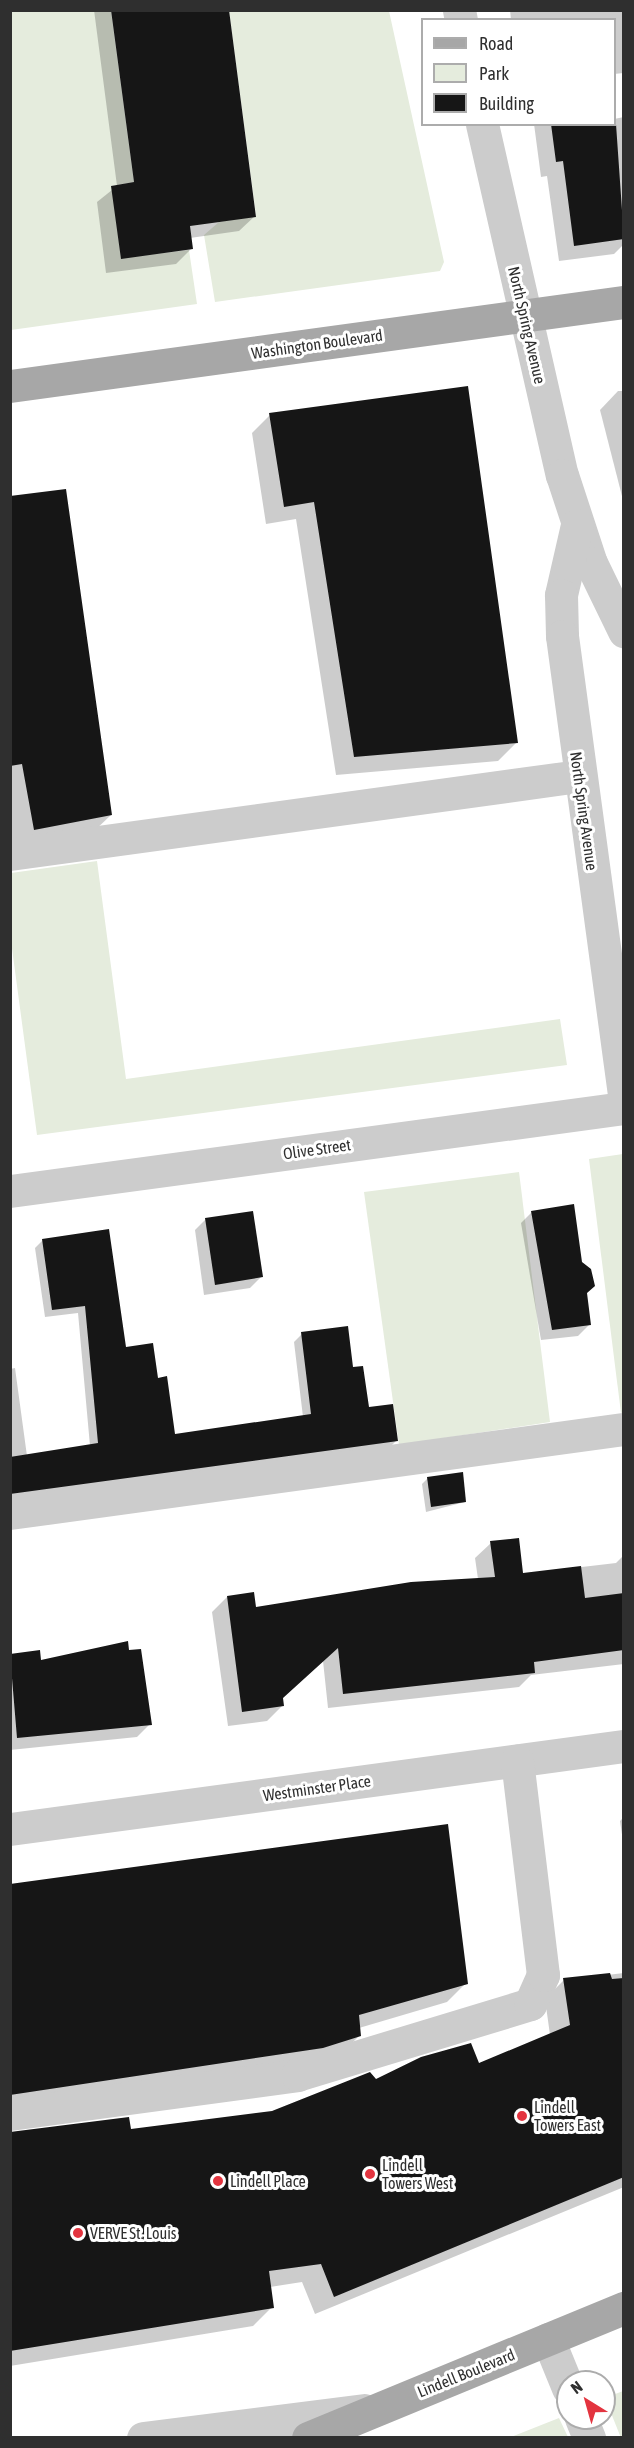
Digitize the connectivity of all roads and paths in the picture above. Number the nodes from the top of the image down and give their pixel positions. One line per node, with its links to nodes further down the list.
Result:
1 (482, 126): 3 (street, North Spring Avenue)
2 (624, 302): 3 (main road, Washington Boulevard)
3 (524, 316): 4 (main road, Washington Boulevard); 5 (street, North Spring Avenue)
4 (10, 386)
5 (577, 525): 6 (street, North Spring Avenue); 7 (street, North Spring Avenue)
6 (624, 631)
7 (579, 776): 8 (street); 9 (street, North Spring Avenue)
8 (10, 854)
9 (624, 1097)
10 (624, 1107): 11 (street, Olive Street)
11 (10, 1191)
12 (624, 1429): 13 (street)
13 (10, 1513)
14 (624, 1746): 15 (street, Westminster Place)
15 (517, 1761): 16 (street, Westminster Place); 17 (street)
16 (10, 1829)
17 (10, 2115)
18 (624, 2308): 19 (main road, Lindell Boulevard)
19 (548, 2339): 20 (street); 21 (main road, Lindell Boulevard)
20 (561, 2370)
21 (381, 2408): 22 (street); 23 (main road, Lindell Boulevard)
22 (143, 2438)
23 (308, 2438)

